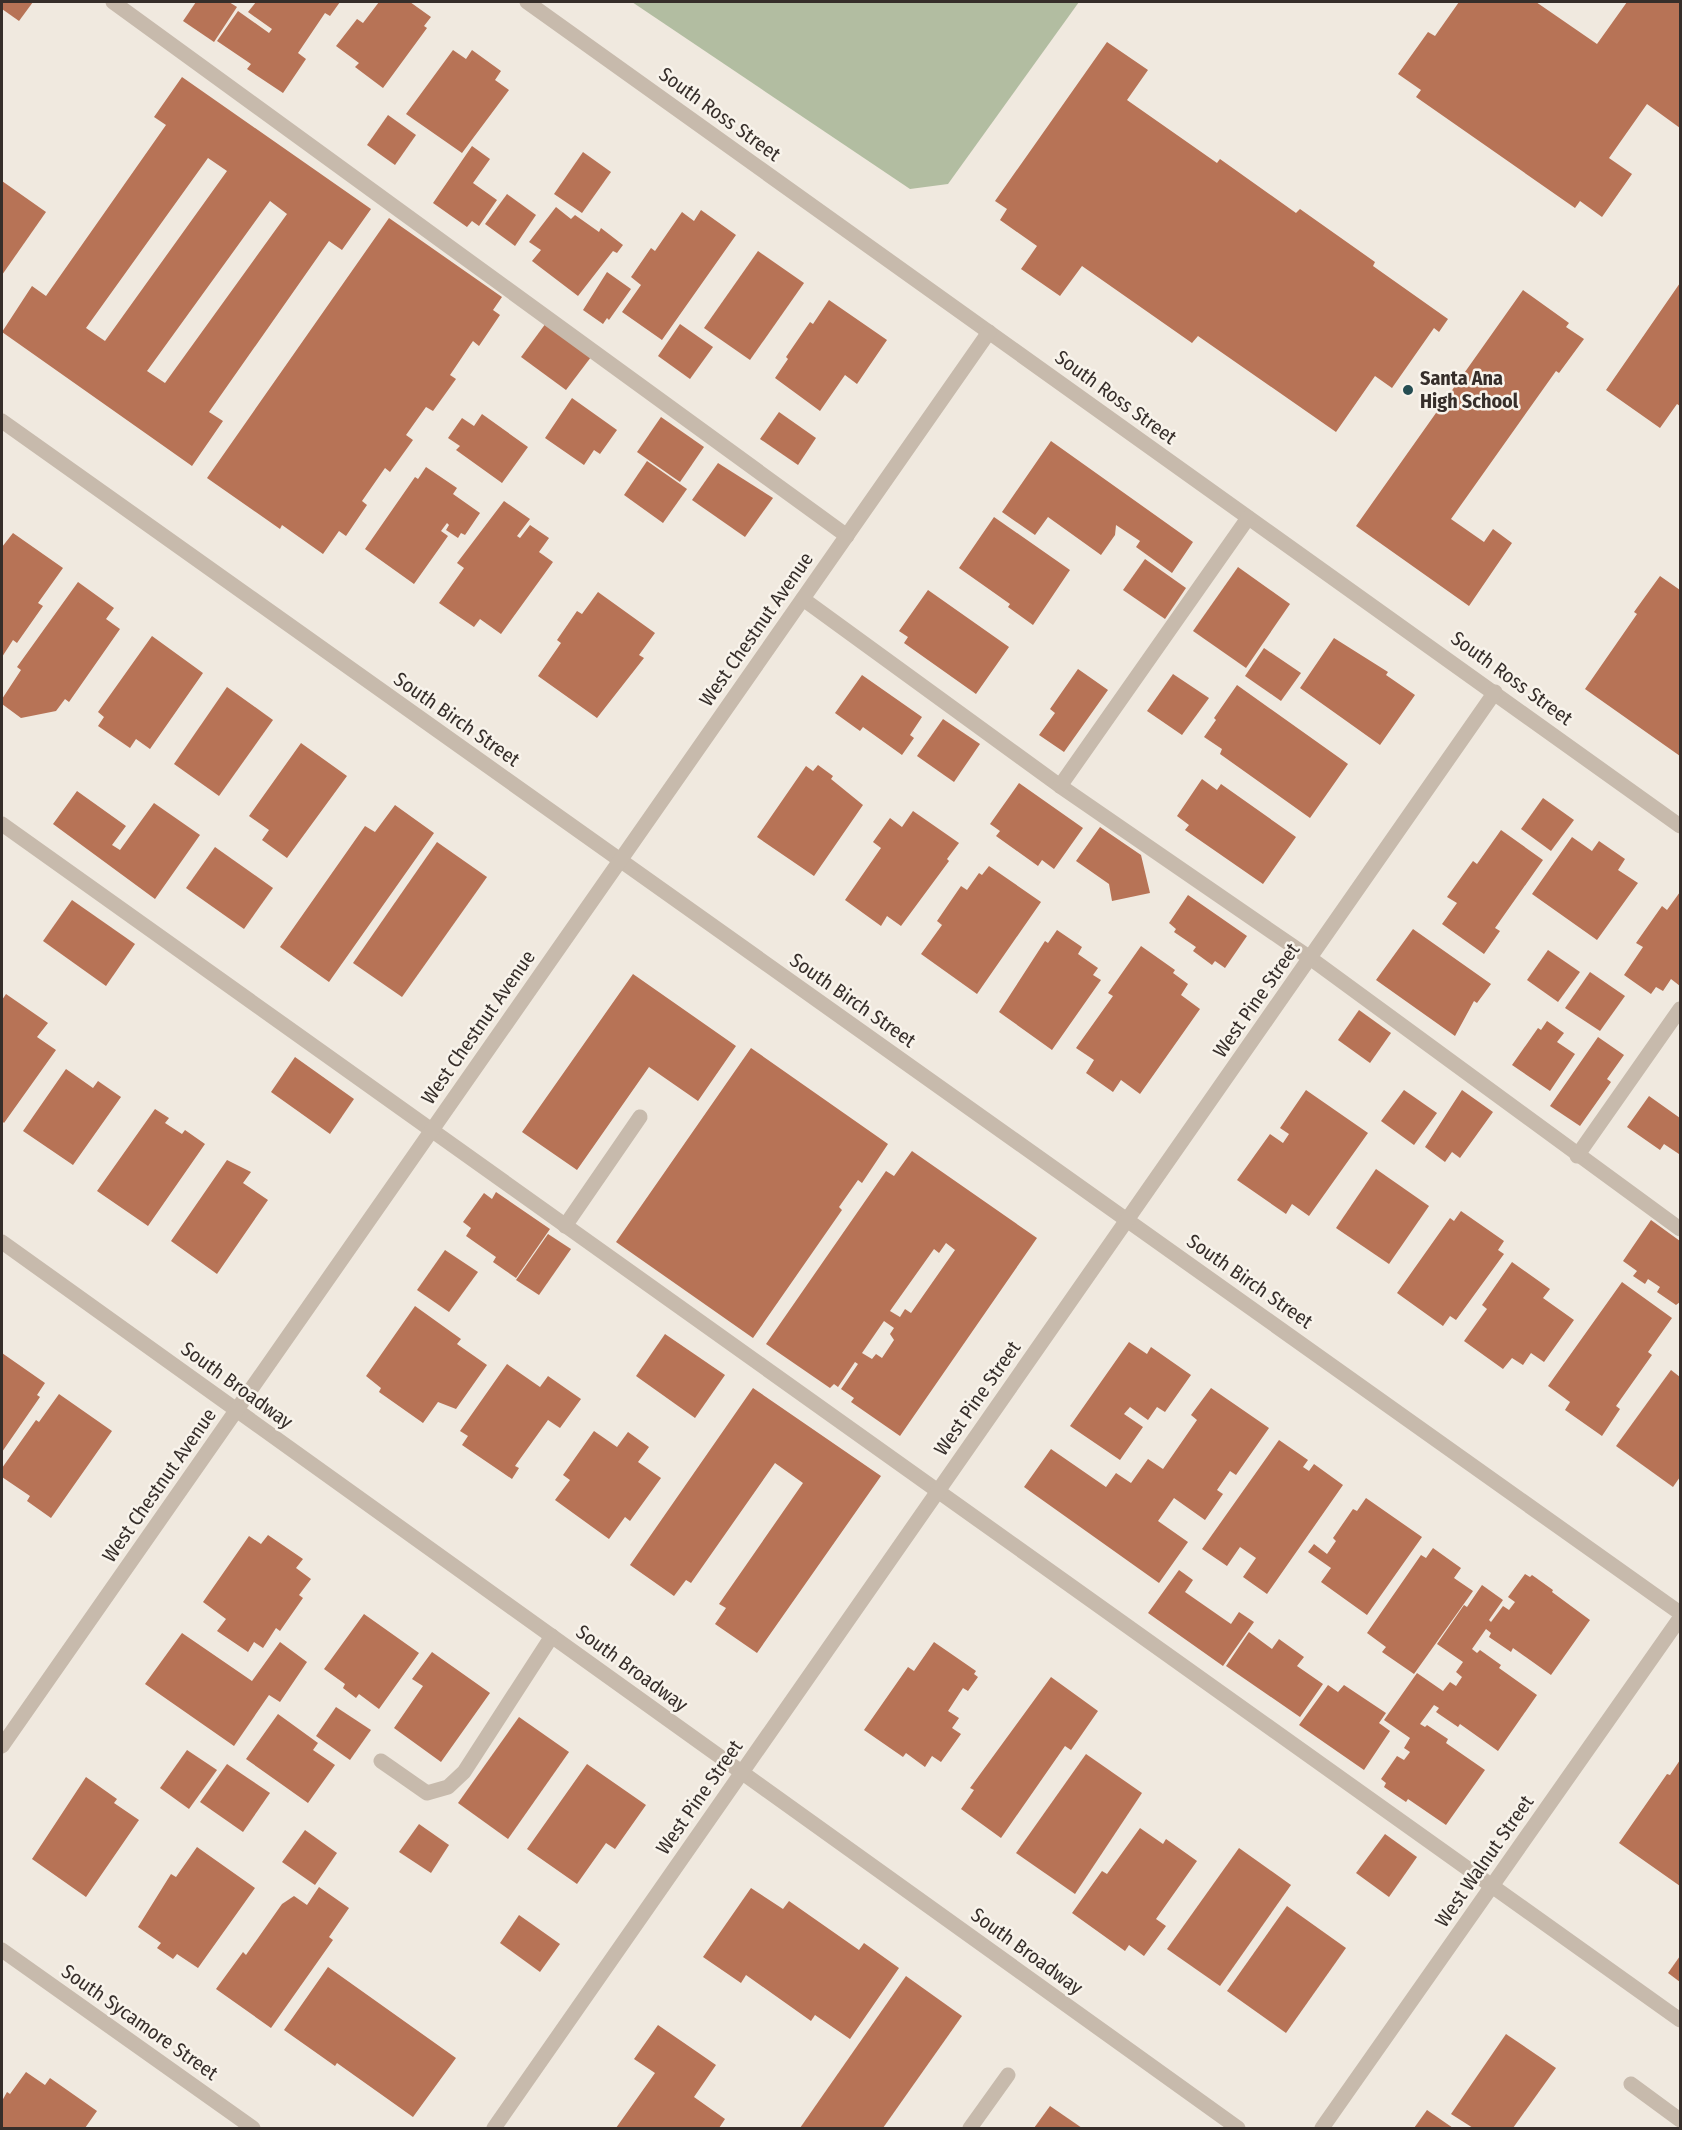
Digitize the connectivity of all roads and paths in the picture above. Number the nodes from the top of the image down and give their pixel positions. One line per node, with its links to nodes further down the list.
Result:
1 (113, 2): 6 (street)
2 (526, 2): 3 (street, South Ross Street)
3 (989, 332): 5 (street, South Ross Street); 6 (street, West Chestnut Avenue)
4 (2, 421): 12 (street, South Birch Street)
5 (1248, 518): 8 (street, South Ross Street); 9 (street)
6 (847, 536): 7 (street, West Chestnut Avenue)
7 (802, 599): 9 (street); 12 (street, West Chestnut Avenue)
8 (1495, 692): 11 (street, South Ross Street); 13 (street, West Pine Street)
9 (1060, 786): 13 (street)
10 (2, 824): 16 (street)
11 (1680, 826)
12 (621, 860): 16 (street, West Chestnut Avenue); 18 (street, South Birch Street)
13 (1310, 958): 17 (street); 18 (street, West Pine Street)
14 (1680, 1009): 17 (street)
15 (640, 1118): 19 (street)
16 (431, 1131): 19 (street); 22 (street, West Chestnut Avenue)
17 (1577, 1156): 20 (street)
18 (1127, 1220): 23 (street, West Pine Street); 24 (street, South Birch Street)
19 (566, 1226): 23 (street)
20 (1680, 1229)
21 (2, 1242): 22 (street, South Broadway)
22 (236, 1411): 26 (street, South Broadway); 27 (street, West Chestnut Avenue)
23 (938, 1491): 29 (street, West Pine Street); 30 (street)
24 (1680, 1613)
25 (1680, 1618): 30 (street, West Walnut Street)
26 (552, 1636): 28 (street); 29 (street, South Broadway)
27 (2, 1746)
28 (381, 1761)
29 (742, 1773): 37 (street, West Pine Street); 39 (street, South Broadway)
30 (1492, 1886): 32 (street); 40 (street, West Walnut Street)
31 (2, 1950): 36 (street, South Sycamore Street)
32 (1680, 2020)
33 (1008, 2075): 38 (street)
34 (1631, 2084): 35 (street)
35 (1680, 2120)
36 (254, 2128)
37 (494, 2128)
38 (970, 2128)
39 (1238, 2128)
40 (1322, 2128)

